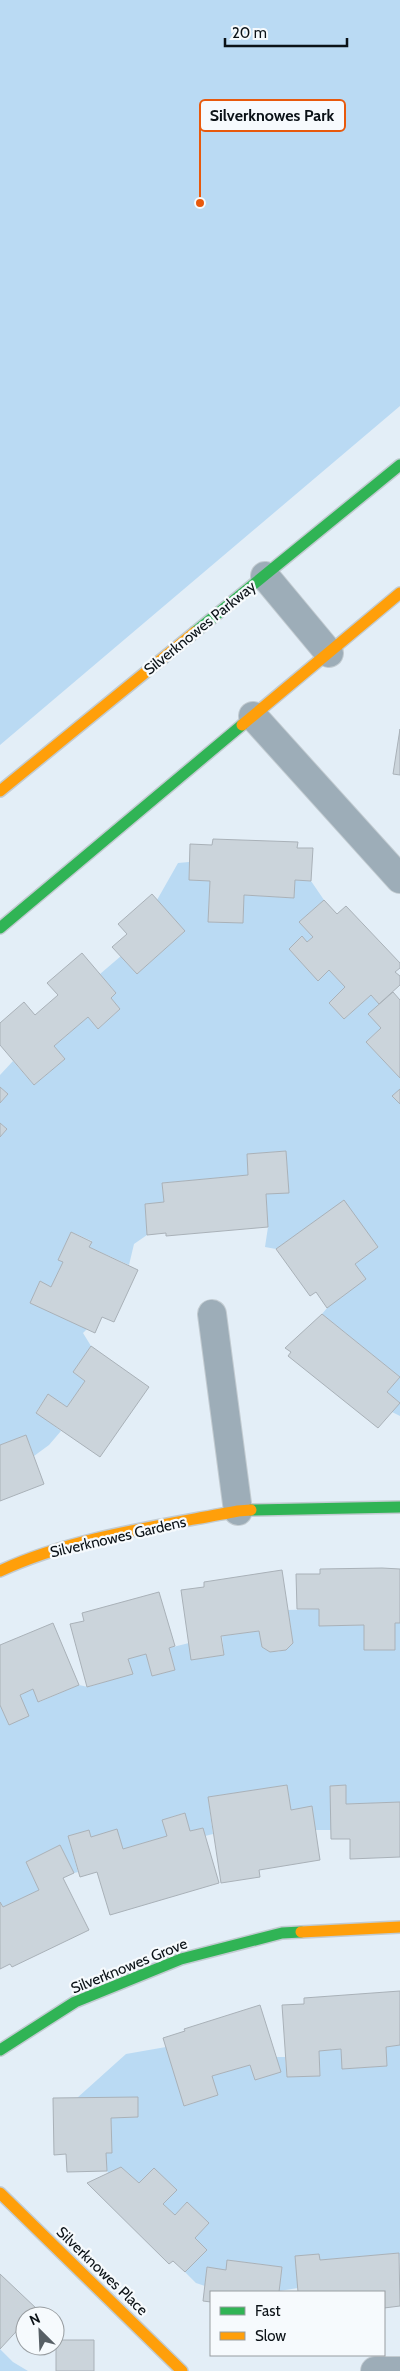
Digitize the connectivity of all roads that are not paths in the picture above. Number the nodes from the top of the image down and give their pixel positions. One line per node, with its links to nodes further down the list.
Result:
1 (400, 465): 2 (street, Silverknowes Parkway)
2 (266, 576): 4 (street); 6 (street, Silverknowes Parkway)
3 (400, 593): 4 (street)
4 (328, 653): 5 (street)
5 (254, 716): 7 (street); 8 (street)
6 (0, 791)
7 (400, 878)
8 (0, 928)
9 (212, 1314): 11 (street)
10 (400, 1507): 11 (street, Silverknowes Gardens)
11 (238, 1511): 12 (street, Silverknowes Gardens)
12 (0, 1571)
13 (400, 1927): 14 (street, Silverknowes Grove)
14 (0, 2050)
15 (0, 2193): 16 (street, Silverknowes Place)
16 (182, 2371)
17 (375, 2371): 18 (street)
18 (400, 2371)

